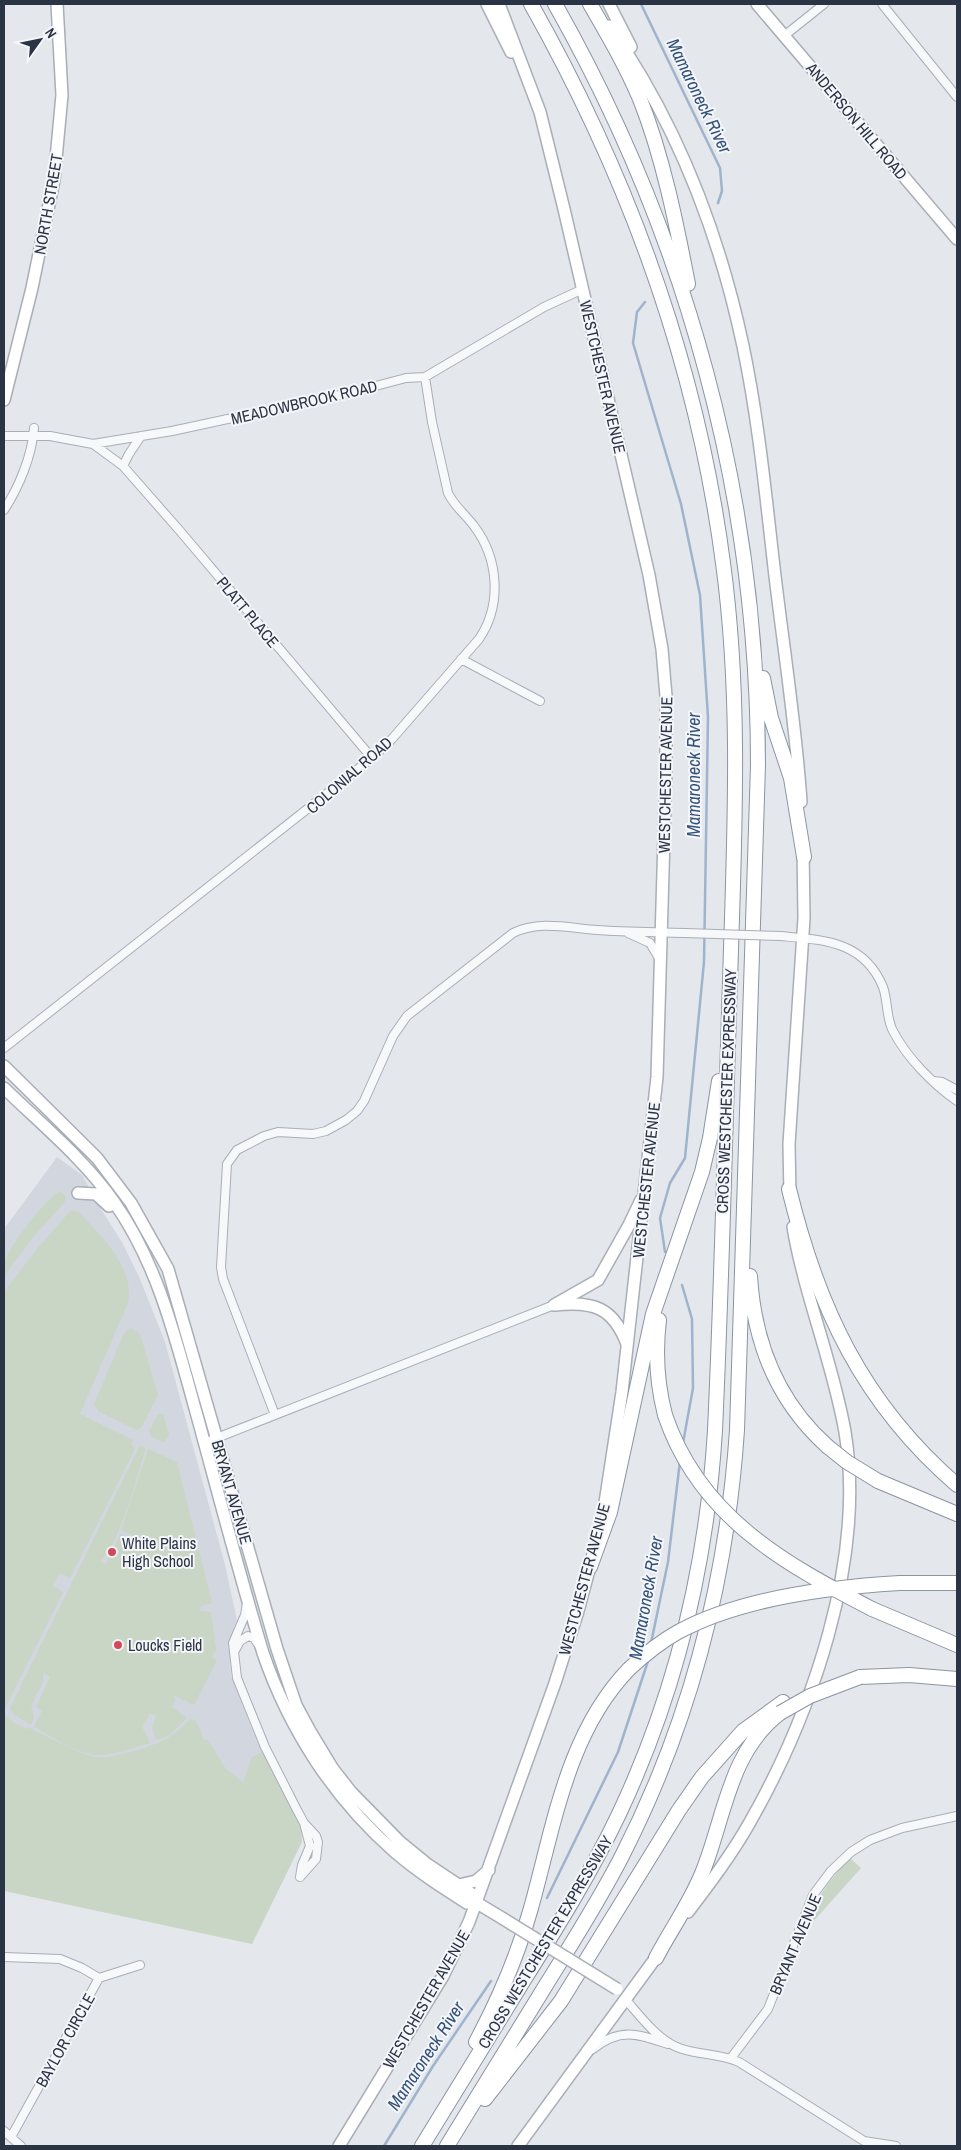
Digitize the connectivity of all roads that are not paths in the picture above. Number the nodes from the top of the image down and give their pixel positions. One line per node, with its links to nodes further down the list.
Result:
1 (57, 4): 21 (main road, NORTH STREET)
2 (487, 4): 16 (main road)
3 (499, 4): 16 (main road)
4 (527, 4): 12 (highway)
5 (531, 4): 12 (highway, CROSS WESTCHESTER EXPRESSWAY)
6 (555, 4): 19 (highway, CROSS WESTCHESTER EXPRESSWAY)
7 (592, 4): 14 (main road); 19 (highway)
8 (609, 4): 14 (main road)
9 (758, 4): 13 (main road, ANDERSON HILL ROAD)
10 (824, 4): 13 (street)
11 (882, 4): 15 (street)
12 (550, 36): 37 (highway, CROSS WESTCHESTER EXPRESSWAY)
13 (784, 36): 17 (main road, ANDERSON HILL ROAD)
14 (651, 94): 32 (main road)
15 (957, 96)
16 (554, 166): 18 (main road, WESTCHESTER AVENUE)
17 (957, 239)
18 (583, 289): 20 (street, MEADOWBROOK ROAD); 34 (main road, WESTCHESTER AVENUE)
19 (703, 355): 28 (highway, CROSS WESTCHESTER EXPRESSWAY)
20 (425, 377): 24 (street, MEADOWBROOK ROAD); 29 (street, COLONIAL ROAD)
21 (4, 400)
22 (33, 432): 23 (street, MEADOWBROOK ROAD); 25 (street, MEADOWBROOK ROAD); 27 (street)
23 (4, 436)
24 (141, 436): 25 (street, MEADOWBROOK ROAD); 26 (street)
25 (93, 444): 26 (street, PLATT PLACE)
26 (123, 466): 31 (street, PLATT PLACE)
27 (4, 510)
28 (752, 619): 32 (highway); 47 (highway, CROSS WESTCHESTER EXPRESSWAY)
29 (461, 659): 30 (street); 31 (street, COLONIAL ROAD)
30 (540, 701)
31 (372, 758): 38 (street, COLONIAL ROAD)
32 (804, 857): 35 (main road)
33 (624, 931): 34 (street); 36 (street); 52 (street)
34 (662, 932): 35 (street, bridge); 36 (main road, WESTCHESTER AVENUE)
35 (803, 938): 40 (street); 45 (main road)
36 (661, 962): 44 (main road, WESTCHESTER AVENUE)
37 (729, 1001): 48 (highway); 79 (highway, CROSS WESTCHESTER EXPRESSWAY)
38 (4, 1048)
39 (4, 1066): 53 (main road, BRYANT AVENUE)
40 (933, 1081): 42 (street); 43 (street)
41 (4, 1088): 49 (main road, BRYANT AVENUE)
42 (957, 1090)
43 (957, 1101)
44 (646, 1184): 50 (main road); 51 (main road, WESTCHESTER AVENUE)
45 (789, 1189): 55 (highway); 71 (main road)
46 (78, 1193): 49 (main road)
47 (745, 1193): 56 (highway, bridge); 84 (highway, CROSS WESTCHESTER EXPRESSWAY)
48 (682, 1233): 57 (highway); 60 (highway, bridge)
49 (163, 1302): 54 (main road, BRYANT AVENUE)
50 (554, 1305): 51 (main road); 52 (street)
51 (628, 1347): 57 (main road, WESTCHESTER AVENUE)
52 (275, 1415): 53 (street)
53 (217, 1439): 54 (street); 68 (main road, BRYANT AVENUE)
54 (204, 1444): 59 (main road, BRYANT AVENUE)
55 (957, 1485)
56 (957, 1514)
57 (590, 1567): 67 (main road, WESTCHESTER AVENUE)
58 (957, 1583): 79 (highway, bridge)
59 (247, 1599): 61 (street); 62 (main road, BRYANT AVENUE)
60 (957, 1645)
61 (234, 1652): 62 (street); 66 (street)
62 (263, 1653): 69 (main road, BRYANT AVENUE)
63 (957, 1679): 64 (highway, bridge)
64 (782, 1708): 71 (highway); 84 (highway)
65 (957, 1816): 77 (street, BRYANT AVENUE)
66 (304, 1823): 66 (street)
67 (489, 1870): 68 (main road); 69 (main road, WESTCHESTER AVENUE)
68 (459, 1885): 69 (main road, BRYANT AVENUE)
69 (477, 1903): 74 (main road, BRYANT AVENUE, bridge); 82 (main road, WESTCHESTER AVENUE)
70 (4, 1957): 73 (street, BAYLOR CIRCLE)
71 (656, 1958): 74 (main road)
72 (140, 1965): 73 (street)
73 (99, 1978): 80 (street, BAYLOR CIRCLE)
74 (626, 2000): 75 (street, BRYANT AVENUE); 76 (main road)
75 (680, 2048): 76 (street); 77 (street, BRYANT AVENUE)
76 (584, 2057): 85 (main road)
77 (730, 2058): 86 (street, BRYANT AVENUE)
78 (4, 2131): 80 (street)
79 (431, 2132): 83 (highway, CROSS WESTCHESTER EXPRESSWAY)
80 (11, 2137): 81 (street)
81 (21, 2146)
82 (339, 2146)
83 (422, 2146)
84 (447, 2146)
85 (518, 2146)
86 (896, 2146)

